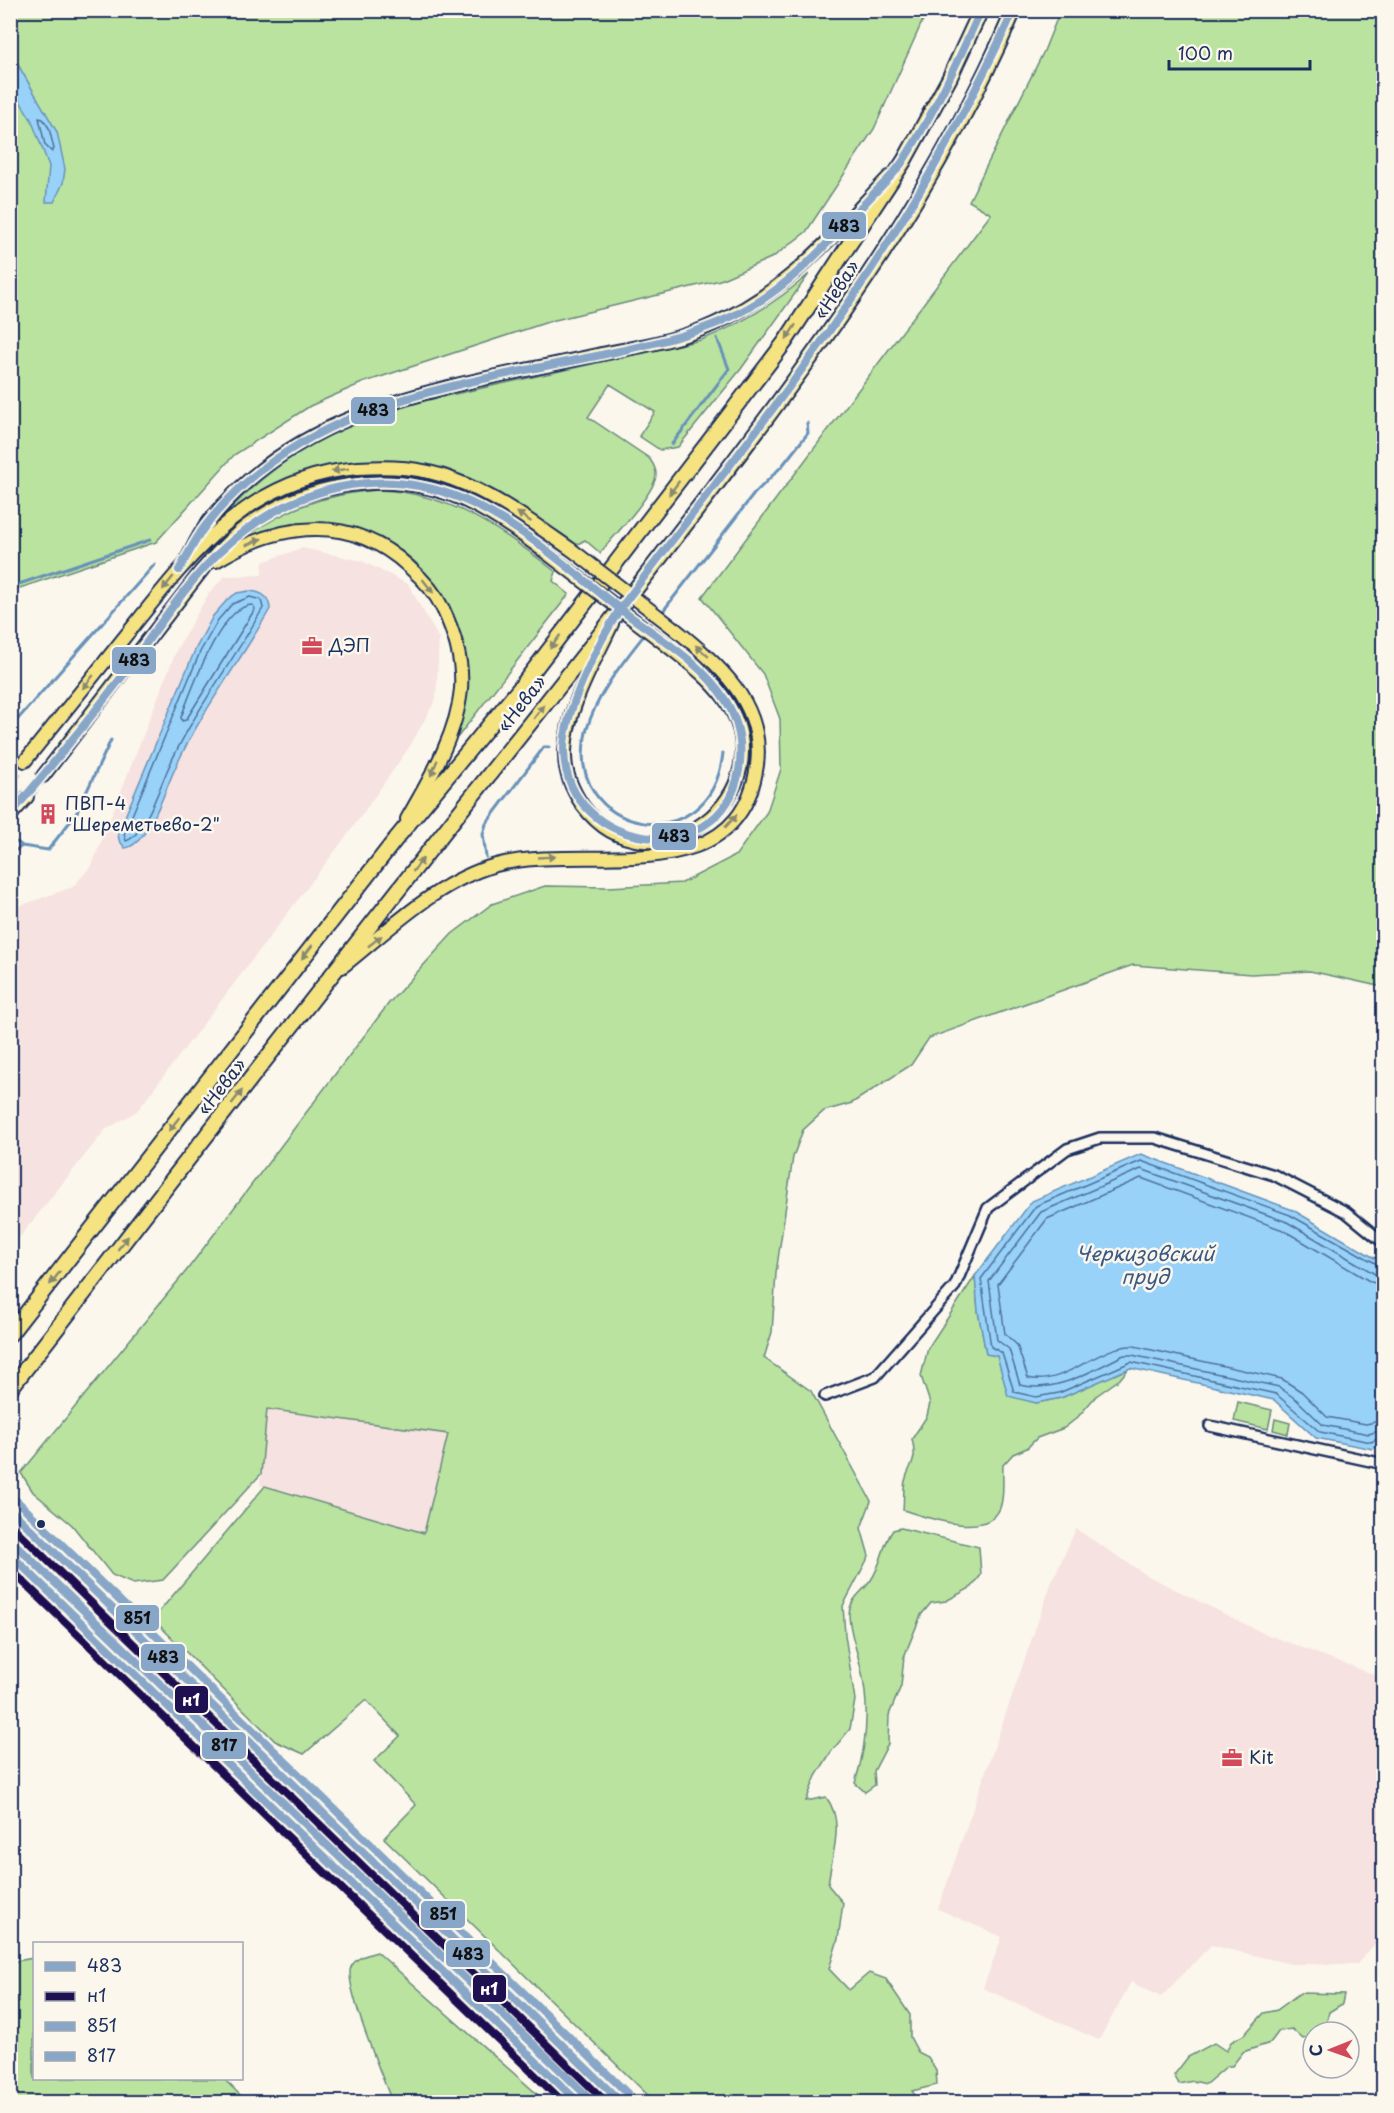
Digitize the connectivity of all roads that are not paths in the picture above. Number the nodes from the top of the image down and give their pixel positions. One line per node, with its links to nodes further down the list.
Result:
1 (981, 10): 3 (highway, «Нева»)
2 (1014, 10): 6 (highway, «Нева»)
3 (904, 160): 4 (main road); 11 (highway, «Нева», one-way to 11)
4 (185, 563): 7 (main road, one-way to 7); 12 (main road, one-way to 4, bridge)
5 (202, 570): 6 (main road, bridge); 8 (main road); 11 (main road, one-way to 11)
6 (617, 614): 12 (highway, «Нева», one-way to 6)
7 (25, 761)
8 (43, 776)
9 (27, 797): 10 (main road)
10 (10, 816)
11 (395, 840): 14 (highway, «Нева», one-way to 14)
12 (329, 977): 15 (highway, «Нева», one-way to 12)
13 (1383, 1243): 16 (street)
14 (10, 1334)
15 (10, 1389)
16 (825, 1396)
17 (1210, 1426): 18 (street)
18 (1383, 1464)
19 (10, 1509): 24 (main road)
20 (10, 1554): 21 (main road)
21 (538, 2064): 22 (main road); 23 (main road)
22 (570, 2103)
23 (578, 2103)
24 (621, 2103)

